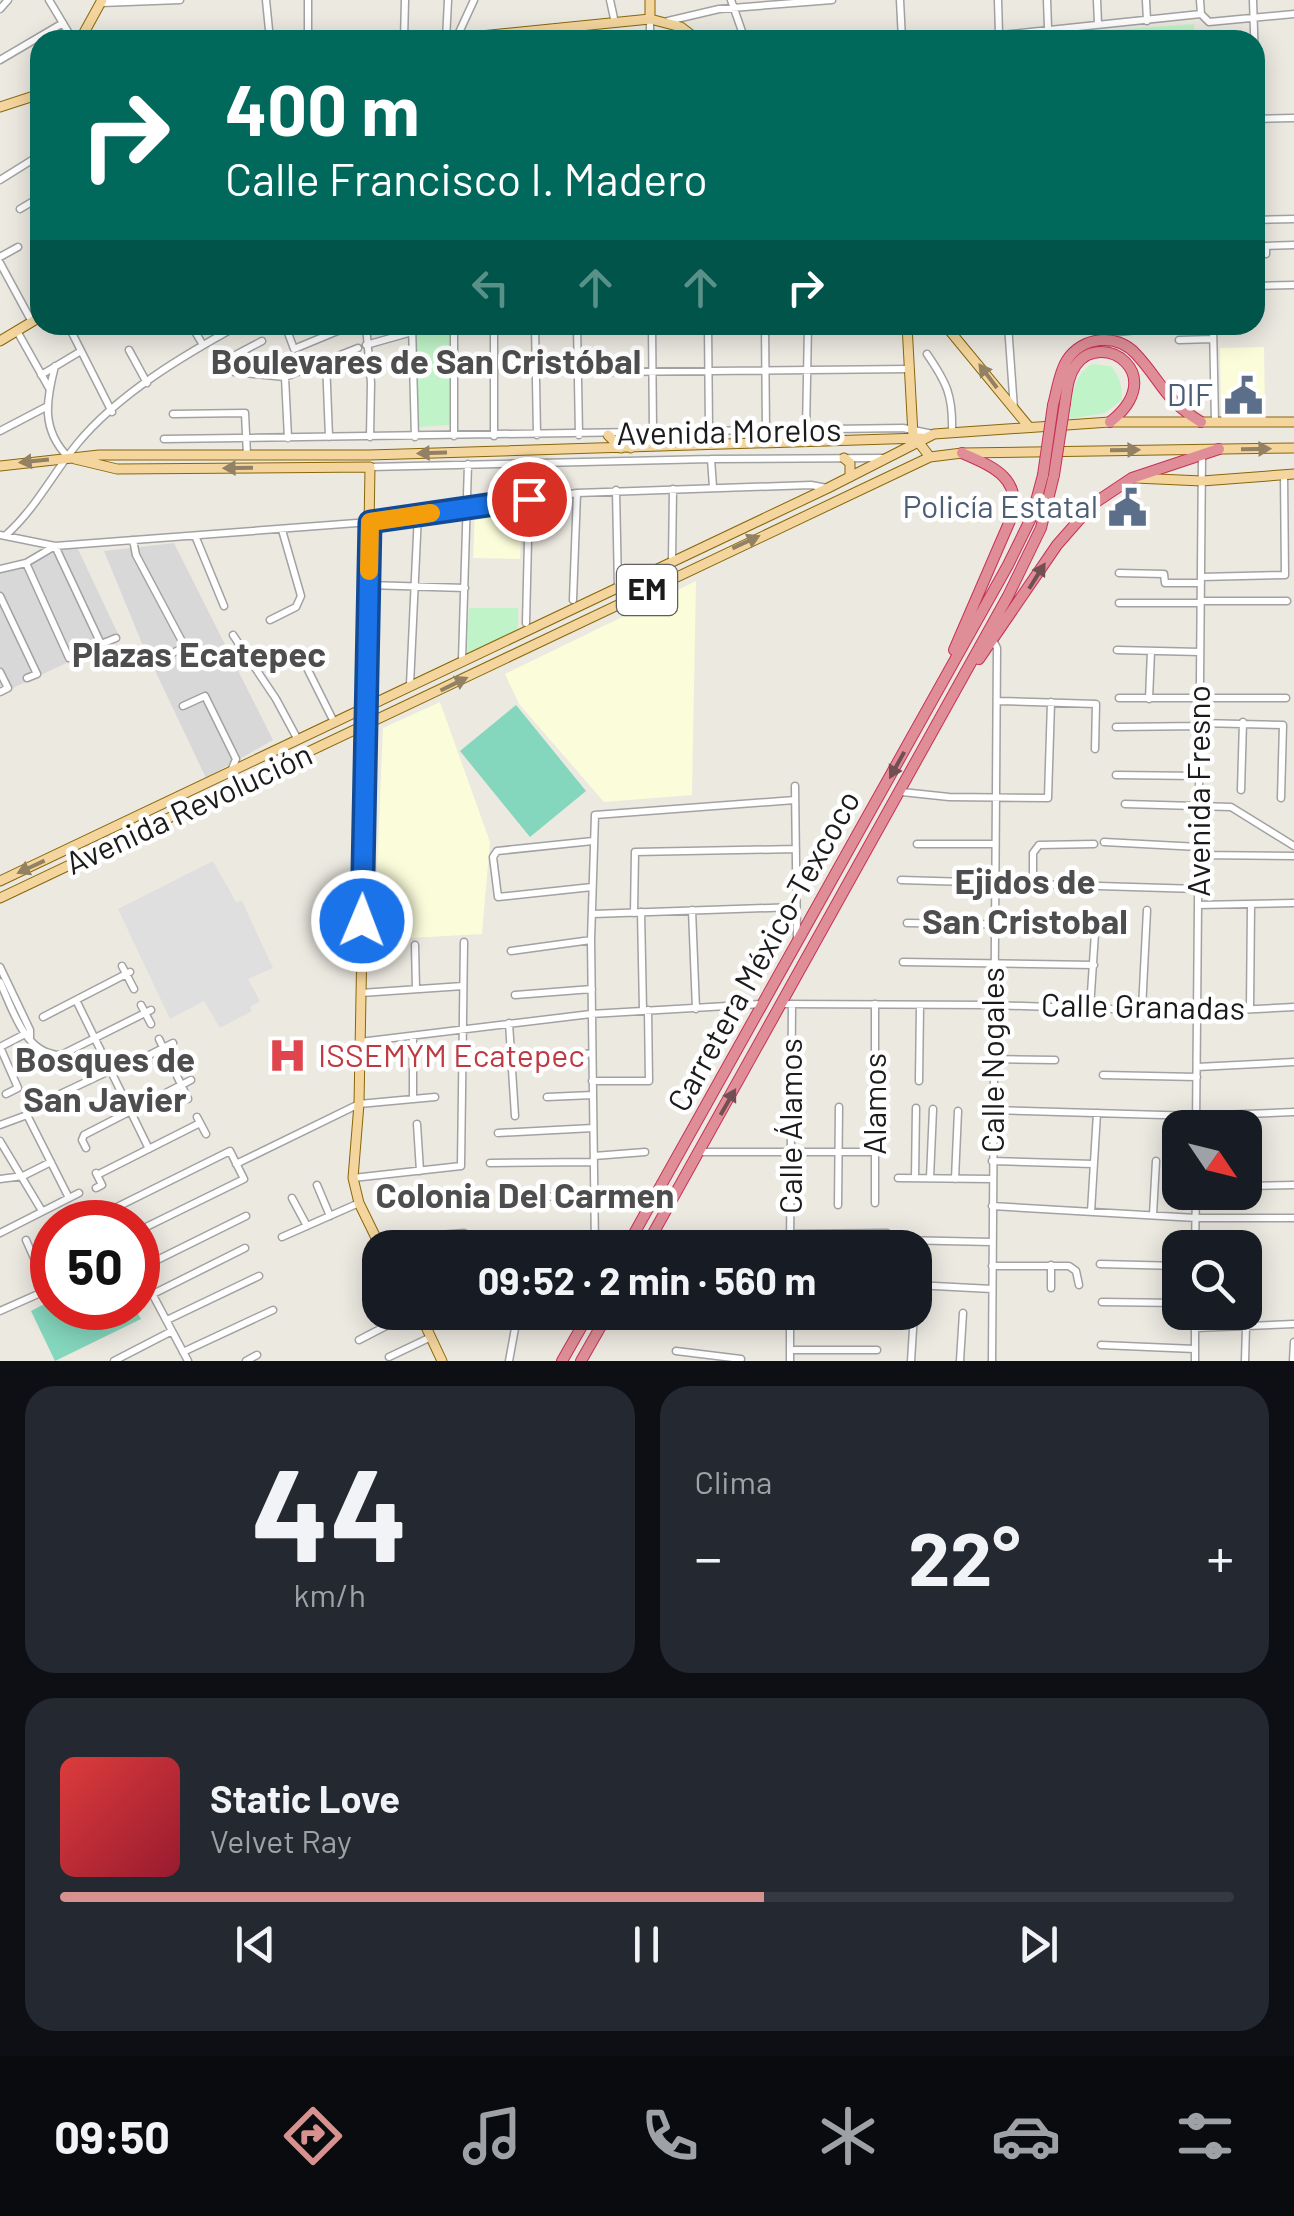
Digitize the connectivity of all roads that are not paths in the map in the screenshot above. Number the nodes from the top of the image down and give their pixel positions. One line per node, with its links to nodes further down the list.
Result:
1 (8, 0): 25 (street)
2 (50, 0): 34 (street)
3 (180, 0): 21 (street)
4 (266, 0): 40 (street)
5 (308, 0): 41 (street)
6 (404, 0): 42 (street)
7 (448, 0): 43 (street)
8 (474, 0): 44 (street)
9 (610, 0): 33 (street)
10 (650, 0): 30 (main road)
11 (713, 0): 26 (street)
12 (832, 0): 22 (street)
13 (900, 0): 49 (street)
14 (998, 0): 50 (street)
15 (1046, 0): 36 (street)
16 (1096, 0): 35 (street)
17 (1146, 0): 32 (street)
18 (1200, 0): 27 (street)
19 (1252, 0): 29 (street)
20 (100, 1): 21 (street); 39 (main road)
21 (158, 1)
22 (806, 1): 23 (street)
23 (761, 3): 24 (street)
24 (733, 4): 26 (street); 48 (street)
25 (0, 9)
26 (718, 9): 31 (street)
27 (1201, 14): 29 (street); 32 (street)
28 (1294, 14): 29 (street)
29 (1255, 17): 52 (street)
30 (650, 19): 31 (main road); 33 (main road); 46 (street)
31 (668, 21): 47 (main road)
32 (1147, 21): 35 (street)
33 (615, 23): 45 (main road)
34 (64, 24): 37 (street); 38 (street)
35 (1098, 24): 36 (street)
36 (1048, 28): 51 (street)
37 (53, 30)
38 (69, 30)
39 (83, 30)
40 (269, 30)
41 (308, 30)
42 (404, 30)
43 (444, 30)
44 (460, 30)
45 (545, 30)
46 (650, 30)
47 (686, 30)
48 (742, 30)
49 (902, 30)
50 (1000, 30)
51 (1032, 30)
52 (1255, 30)
53 (30, 43): 54 (street)
54 (0, 60)
55 (30, 97): 56 (main road)
56 (1, 106)
57 (1294, 118): 58 (street)
58 (1265, 119)
59 (30, 162): 60 (street)
60 (0, 180)
61 (30, 203): 62 (street)
62 (20, 209)
63 (1265, 220): 64 (street)
64 (1294, 220)
65 (1294, 245): 67 (street)
66 (18, 247): 68 (street)
67 (1266, 254)
68 (0, 260): 71 (street)
69 (1294, 285): 70 (street)
70 (1265, 286)
71 (30, 310)
72 (30, 323): 73 (main road)
73 (17, 331): 95 (main road); 111 (street)
74 (73, 335): 101 (street)
75 (196, 335): 98 (street)
76 (220, 335): 98 (street)
77 (289, 335): 78 (street)
78 (320, 335)
79 (364, 335): 99 (street)
80 (395, 335): 99 (street)
81 (412, 335): 134 (street)
82 (454, 335): 135 (street)
83 (494, 335): 136 (street)
84 (536, 335): 131 (street)
85 (577, 335): 132 (street)
86 (652, 335): 109 (street)
87 (708, 335): 110 (street)
88 (765, 335): 106 (street)
89 (808, 335): 107 (street)
90 (908, 335): 105 (main road)
91 (953, 335): 117 (main road, one-way to 91)
92 (1009, 335): 117 (street)
93 (1213, 335): 94 (street)
94 (1213, 339): 96 (street); 122 (street)
95 (0, 340)
96 (1179, 340)
97 (262, 341): 112 (street)
98 (202, 345): 113 (street)
99 (362, 347): 103 (street); 137 (street)
100 (129, 350): 113 (street)
101 (82, 351): 104 (street); 118 (street)
102 (927, 354): 130 (street)
103 (326, 361): 112 (street); 140 (street)
104 (56, 366): 111 (street); 114 (street)
105 (908, 369): 107 (street); 138 (main road)
106 (766, 371): 107 (street); 110 (street); 126 (street)
107 (807, 371): 127 (street)
108 (605, 372): 109 (street)
109 (653, 372): 110 (street); 128 (street)
110 (709, 372): 129 (street)
111 (41, 374): 114 (street)
112 (285, 377): 139 (street)
113 (146, 383): 118 (street)
114 (49, 389): 116 (street)
115 (1058, 404): 120 (highway); 121 (highway); 161 (highway, bridge)
116 (46, 407): 125 (street); 151 (street)
117 (1014, 410): 124 (main road)
118 (112, 412): 151 (street)
119 (172, 414): 141 (street)
120 (1110, 422): 121 (main road); 124 (main road)
121 (1201, 422): 122 (main road)
122 (1216, 422): 123 (main road)
123 (1294, 422)
124 (1029, 427): 130 (main road)
125 (0, 431)
126 (766, 431): 127 (street, Avenida Morelos); 129 (street, Avenida Morelos)
127 (806, 431): 138 (street, Avenida Morelos)
128 (649, 432): 129 (street, Avenida Morelos); 133 (street, Avenida Morelos); 143 (main road)
129 (709, 432)
130 (952, 432): 138 (main road)
131 (537, 435): 132 (street, Avenida Morelos); 136 (street, Avenida Morelos)
132 (578, 435): 133 (street, Avenida Morelos)
133 (608, 435): 143 (main road)
134 (415, 436): 135 (street, Avenida Morelos); 137 (street, Avenida Morelos)
135 (454, 436): 136 (street, Avenida Morelos)
136 (494, 436)
137 (370, 437): 140 (street, Avenida Morelos)
138 (915, 437): 143 (main road); 154 (main road, Avenida Revolución / EM); 155 (main road)
139 (288, 438): 140 (street, Avenida Morelos); 141 (street, Avenida Morelos)
140 (329, 438)
141 (246, 439): 142 (street, Avenida Morelos); 149 (street)
142 (164, 440)
143 (626, 448): 148 (main road, one-way to 148)
144 (1294, 448): 145 (main road, EM, one-way to 144)
145 (1219, 449): 146 (main road, Avenida Revolución / EM); 150 (highway)
146 (1177, 450): 147 (main road, Avenida Revolución / EM, one-way to 146); 150 (highway)
147 (962, 452): 155 (main road, Avenida Revolución / EM); 208 (highway)
148 (369, 455): 149 (main road); 158 (main road)
149 (247, 456): 151 (main road)
150 (1196, 456): 163 (highway); 164 (street, Avenida Fresno)
151 (68, 457): 157 (main road, one-way to 157); 158 (main road, one-way to 151); 175 (street)
152 (711, 458): 153 (street); 156 (street); 165 (street)
153 (844, 458): 154 (street); 162 (main road)
154 (888, 458): 162 (main road, Avenida Revolución / EM)
155 (930, 458): 222 (main road, Avenida Revolución / EM, one-way to 155)
156 (468, 464): 159 (street); 171 (street)
157 (0, 466)
158 (329, 467): 159 (main road)
159 (370, 467): 173 (main road)
160 (1289, 474): 164 (main road); 183 (street)
161 (1048, 475): 208 (highway); 209 (highway)
162 (850, 477): 166 (main road, Avenida Revolución / EM)
163 (1132, 478): 164 (main road); 198 (highway, one-way to 163)
164 (1202, 481): 183 (street, Avenida Fresno)
165 (712, 487): 166 (street); 167 (street)
166 (828, 488): 179 (main road, Avenida Revolución / EM)
167 (673, 489): 168 (street); 179 (street)
168 (616, 490): 169 (street); 187 (street)
169 (576, 493): 170 (street); 189 (street)
170 (529, 499): 171 (street); 195 (street)
171 (467, 508): 172 (street); 186 (street)
172 (418, 514): 173 (street); 185 (street)
173 (370, 522): 174 (street); 184 (main road)
174 (282, 530): 176 (street); 194 (street)
175 (2, 535): 178 (street)
176 (196, 537): 177 (street); 193 (street)
177 (133, 540): 178 (street); 203 (street)
178 (55, 546): 180 (street); 197 (street)
179 (672, 562): 187 (main road, Avenida Revolución / EM)
180 (26, 564): 181 (street); 201 (street)
181 (0, 568)
182 (1120, 573): 183 (street)
183 (1201, 580): 191 (street, Avenida Fresno)
184 (368, 584): 185 (street); 219 (main road)
185 (414, 587): 186 (street); 210 (street)
186 (465, 588): 204 (street)
187 (618, 588): 204 (main road, Avenida Revolución / EM)
188 (0, 596): 207 (street)
189 (573, 600)
190 (1287, 601): 191 (street)
191 (1201, 602): 192 (street); 202 (street, Avenida Fresno)
192 (1119, 603)
193 (224, 606)
194 (270, 620)
195 (526, 622)
196 (233, 635): 225 (street)
197 (116, 638)
198 (993, 640): 209 (highway); 216 (street, Calle Nogales)
199 (1117, 650): 200 (street)
200 (1150, 651): 202 (street); 214 (street)
201 (81, 652)
202 (1200, 652): 215 (street, Avenida Fresno)
203 (162, 658)
204 (462, 660): 210 (main road, Avenida Revolución / EM)
205 (307, 668): 221 (street)
206 (0, 672): 211 (street)
207 (27, 678)
208 (944, 680): 267 (highway, Carretera México-Texcoco, one-way to 267)
209 (961, 684): 234 (highway, Carretera México-Texcoco)
210 (410, 685): 219 (main road, Avenida Revolución / EM)
211 (0, 692)
212 (1119, 698): 214 (street)
213 (1286, 698): 215 (street)
214 (1149, 699): 215 (street)
215 (1200, 700): 223 (street, Avenida Fresno)
216 (998, 701): 217 (street); 235 (street, Calle Nogales)
217 (1052, 702): 226 (street); 235 (street)
218 (183, 706): 227 (street)
219 (366, 707): 221 (main road, Avenida Revolución / EM); 222 (street)
220 (1242, 722): 223 (street); 233 (street); 236 (street)
221 (335, 724): 225 (main road, Avenida Revolución / EM)
222 (366, 725): 255 (main road, Avenida Revolución / EM); 281 (main road)
223 (1200, 725): 224 (street); 231 (street, Avenida Fresno)
224 (1116, 727)
225 (298, 742): 228 (main road, Avenida Revolución / EM)
226 (1095, 749)
227 (236, 759): 228 (street); 229 (street)
228 (255, 761): 229 (main road, Avenida Revolución / EM)
229 (228, 774): 251 (main road, Avenida Revolución / EM, one-way to 251)
230 (1116, 775): 231 (street)
231 (1200, 776): 239 (street, Avenida Fresno)
232 (795, 786): 237 (street)
233 (1241, 790)
234 (902, 792): 235 (street); 285 (highway, Carretera México-Texcoco)
235 (996, 798): 243 (street, Calle Nogales)
236 (1281, 798)
237 (795, 800): 240 (street); 246 (street)
238 (1125, 804): 239 (street)
239 (1199, 807): 245 (street); 247 (street, Avenida Fresno)
240 (593, 841): 253 (street); 253 (street)
241 (1104, 842): 247 (street)
242 (916, 844): 243 (street)
243 (996, 844): 250 (street, Calle Nogales)
244 (1094, 844): 252 (street)
245 (1294, 846)
246 (796, 849): 259 (street); 262 (street)
247 (1199, 851): 248 (street); 254 (street, Avenida Fresno)
248 (1294, 856)
249 (901, 880): 250 (street)
250 (995, 881): 252 (street); 265 (street, Calle Nogales)
251 (0, 882)
252 (1033, 883): 254 (street)
253 (592, 886): 263 (street)
254 (1198, 889): 258 (street, Avenida Fresno)
255 (0, 898)
256 (1294, 903): 257 (street)
257 (1252, 905): 258 (street); 292 (street)
258 (1198, 906): 295 (street, Avenida Fresno)
259 (796, 907): 260 (street); 267 (street)
260 (692, 910): 262 (street); 290 (street)
261 (1147, 910): 294 (street)
262 (637, 912): 263 (street); 293 (street)
263 (593, 914): 266 (street)
264 (906, 923): 265 (street)
265 (994, 924): 272 (street, Calle Nogales); 273 (street)
266 (592, 940): 270 (street); 277 (street)
267 (798, 940): 284 (highway, Carretera México-Texcoco)
268 (464, 942): 276 (street)
269 (415, 945): 280 (street)
270 (511, 952)
271 (903, 962): 272 (street)
272 (994, 962): 273 (street); 288 (street, Calle Nogales)
273 (1094, 965): 291 (street)
274 (0, 967): 278 (street)
275 (0, 982): 278 (street)
276 (463, 986): 280 (street); 300 (street)
277 (592, 988): 282 (street); 296 (street)
278 (8, 990): 301 (street)
279 (134, 990): 283 (street)
280 (416, 990): 281 (street)
281 (362, 993): 305 (main road)
282 (514, 995)
283 (76, 1000): 297 (street); 303 (street)
284 (762, 1004): 290 (street); 401 (highway, Carretera México-Texcoco)
285 (788, 1004): 286 (street, Calle Granadas); 353 (highway, Carretera México-Texcoco, one-way to 285); 354 (street, Calle Álamos)
286 (875, 1004): 287 (street, Calle Granadas); 356 (street, Alamos)
287 (920, 1005): 288 (street, Calle Granadas); 322 (street)
288 (992, 1005): 291 (street, Calle Granadas); 311 (street, Calle Nogales)
289 (1294, 1006): 292 (street, Calle Granadas)
290 (696, 1008): 293 (street)
291 (1090, 1008): 294 (street, Calle Granadas)
292 (1250, 1009): 295 (street, Calle Granadas)
293 (646, 1010): 296 (street); 321 (street)
294 (1142, 1010): 295 (street, Calle Granadas)
295 (1198, 1012): 315 (street, Avenida Fresno)
296 (592, 1014): 299 (street); 309 (street)
297 (44, 1017)
298 (151, 1024): 303 (street)
299 (509, 1024): 300 (street); 343 (street)
300 (463, 1029): 302 (street); 364 (street)
301 (28, 1035): 303 (street); 307 (street)
302 (412, 1036): 305 (street); 329 (street)
303 (94, 1039): 316 (street)
304 (158, 1039): 308 (street)
305 (360, 1042): 331 (main road)
306 (172, 1043): 308 (street)
307 (0, 1047): 324 (street)
308 (162, 1048): 313 (street); 316 (street)
309 (592, 1053): 310 (street); 321 (street)
310 (543, 1060)
311 (992, 1060): 312 (street); 335 (street, Calle Nogales)
312 (1054, 1060)
313 (170, 1062)
314 (1294, 1062): 315 (street)
315 (1197, 1067): 319 (street, Avenida Fresno)
316 (110, 1073): 327 (street); 339 (street)
317 (1103, 1075): 319 (street)
318 (176, 1076): 323 (street)
319 (1197, 1077): 336 (street, Avenida Fresno)
320 (191, 1080): 323 (street)
321 (592, 1081): 325 (street)
322 (919, 1081)
323 (181, 1086): 330 (street); 339 (street)
324 (6, 1094)
325 (593, 1094): 328 (street); 346 (street)
326 (435, 1096): 329 (street)
327 (54, 1097)
328 (546, 1097)
329 (413, 1098): 331 (street)
330 (188, 1099)
331 (359, 1104): 362 (street); 366 (main road)
332 (839, 1107): 355 (street)
333 (916, 1108): 368 (street)
334 (932, 1109): 369 (street)
335 (992, 1110): 340 (street); 358 (street, Calle Nogales)
336 (1196, 1110)
337 (958, 1111): 371 (street)
338 (1294, 1112): 341 (street)
339 (130, 1113): 350 (street); 351 (street)
340 (1097, 1113): 342 (street); 363 (street)
341 (1262, 1113)
342 (1162, 1115)
343 (515, 1116)
344 (418, 1124): 364 (street)
345 (0, 1125): 360 (street)
346 (594, 1128): 347 (street); 357 (street)
347 (498, 1132)
348 (206, 1134): 351 (street)
349 (0, 1141): 365 (street)
350 (86, 1148)
351 (149, 1149): 376 (street)
352 (645, 1152): 357 (street)
353 (700, 1152): 354 (street); 402 (highway, Carretera México-Texcoco)
354 (791, 1152): 355 (street); 403 (street, Calle Álamos)
355 (838, 1152): 356 (street); 387 (street)
356 (875, 1152): 386 (street, Alamos)
357 (594, 1159): 361 (street); 378 (street)
358 (992, 1161): 363 (street); 372 (street, Calle Nogales)
359 (1156, 1161): 391 (street)
360 (50, 1162): 365 (street); 379 (street)
361 (490, 1163)
362 (236, 1164): 384 (street); 397 (street)
363 (1093, 1164): 390 (street)
364 (420, 1171): 366 (street)
365 (23, 1176): 370 (street); 382 (street)
366 (354, 1178): 385 (main road)
367 (898, 1178): 368 (street)
368 (914, 1178): 369 (street)
369 (930, 1178): 371 (street)
370 (0, 1179)
371 (955, 1179): 372 (street)
372 (992, 1179): 388 (street, Calle Nogales)
373 (317, 1185): 393 (street)
374 (1294, 1185): 375 (street)
375 (1262, 1186)
376 (96, 1188)
377 (79, 1193): 379 (street)
378 (595, 1195): 381 (street); 400 (street)
379 (69, 1198): 383 (street)
380 (292, 1198): 398 (street)
381 (509, 1198)
382 (36, 1200)
383 (65, 1200)
384 (132, 1200)
385 (358, 1203): 393 (street); 399 (main road)
386 (875, 1203)
387 (838, 1206)
388 (992, 1206): 390 (street); 409 (street, Calle Nogales)
389 (1196, 1210): 395 (street)
390 (1091, 1212): 391 (street)
391 (1153, 1215): 395 (street)
392 (246, 1216): 411 (street)
393 (330, 1216): 398 (street)
394 (30, 1218): 405 (street)
395 (1196, 1218): 396 (street); 404 (street)
396 (1294, 1218)
397 (160, 1220)
398 (307, 1226): 406 (street)
399 (372, 1230)
400 (595, 1230)
401 (636, 1230)
402 (655, 1230)
403 (790, 1230)
404 (1196, 1230)
405 (1, 1231)
406 (282, 1238)
407 (26, 1240): 426 (street)
408 (932, 1241): 409 (street)
409 (992, 1242): 414 (street, Calle Nogales)
410 (246, 1248): 421 (street)
411 (160, 1257)
412 (1100, 1264): 415 (street)
413 (1050, 1265): 414 (street); 417 (street); 420 (street)
414 (992, 1266): 419 (street, Calle Nogales)
415 (1162, 1266)
416 (259, 1276): 428 (street)
417 (1078, 1284)
418 (932, 1286): 419 (street)
419 (992, 1288): 463 (street, Calle Nogales)
420 (1051, 1288)
421 (160, 1290)
422 (1102, 1302): 423 (street)
423 (1162, 1303)
424 (160, 1309): 428 (street)
425 (273, 1310): 448 (street)
426 (0, 1311)
427 (963, 1313): 462 (street)
428 (166, 1320): 440 (street)
429 (1294, 1324): 430 (street)
430 (1262, 1325)
431 (379, 1330): 442 (street)
432 (427, 1330): 441 (main road)
433 (514, 1330): 457 (street)
434 (580, 1330): 458 (highway)
435 (598, 1330): 459 (highway)
436 (790, 1330): 446 (street)
437 (913, 1330): 461 (street)
438 (1195, 1330): 445 (street)
439 (1246, 1330): 465 (street)
440 (172, 1331): 448 (street); 453 (street)
441 (431, 1337): 451 (street); 456 (main road)
442 (359, 1340)
443 (1294, 1342): 466 (street)
444 (1101, 1345): 445 (street)
445 (1195, 1349): 464 (street)
446 (790, 1350): 447 (street); 460 (street)
447 (878, 1350)
448 (183, 1352): 454 (street)
449 (676, 1352): 452 (street)
450 (257, 1356): 455 (street)
451 (389, 1357)
452 (741, 1360)
453 (114, 1361)
454 (187, 1361)
455 (246, 1361)
456 (442, 1361)
457 (508, 1361)
458 (562, 1361)
459 (581, 1361)
460 (790, 1361)
461 (912, 1361)
462 (960, 1361)
463 (992, 1361)
464 (1194, 1361)
465 (1244, 1361)
466 (1294, 1361)

